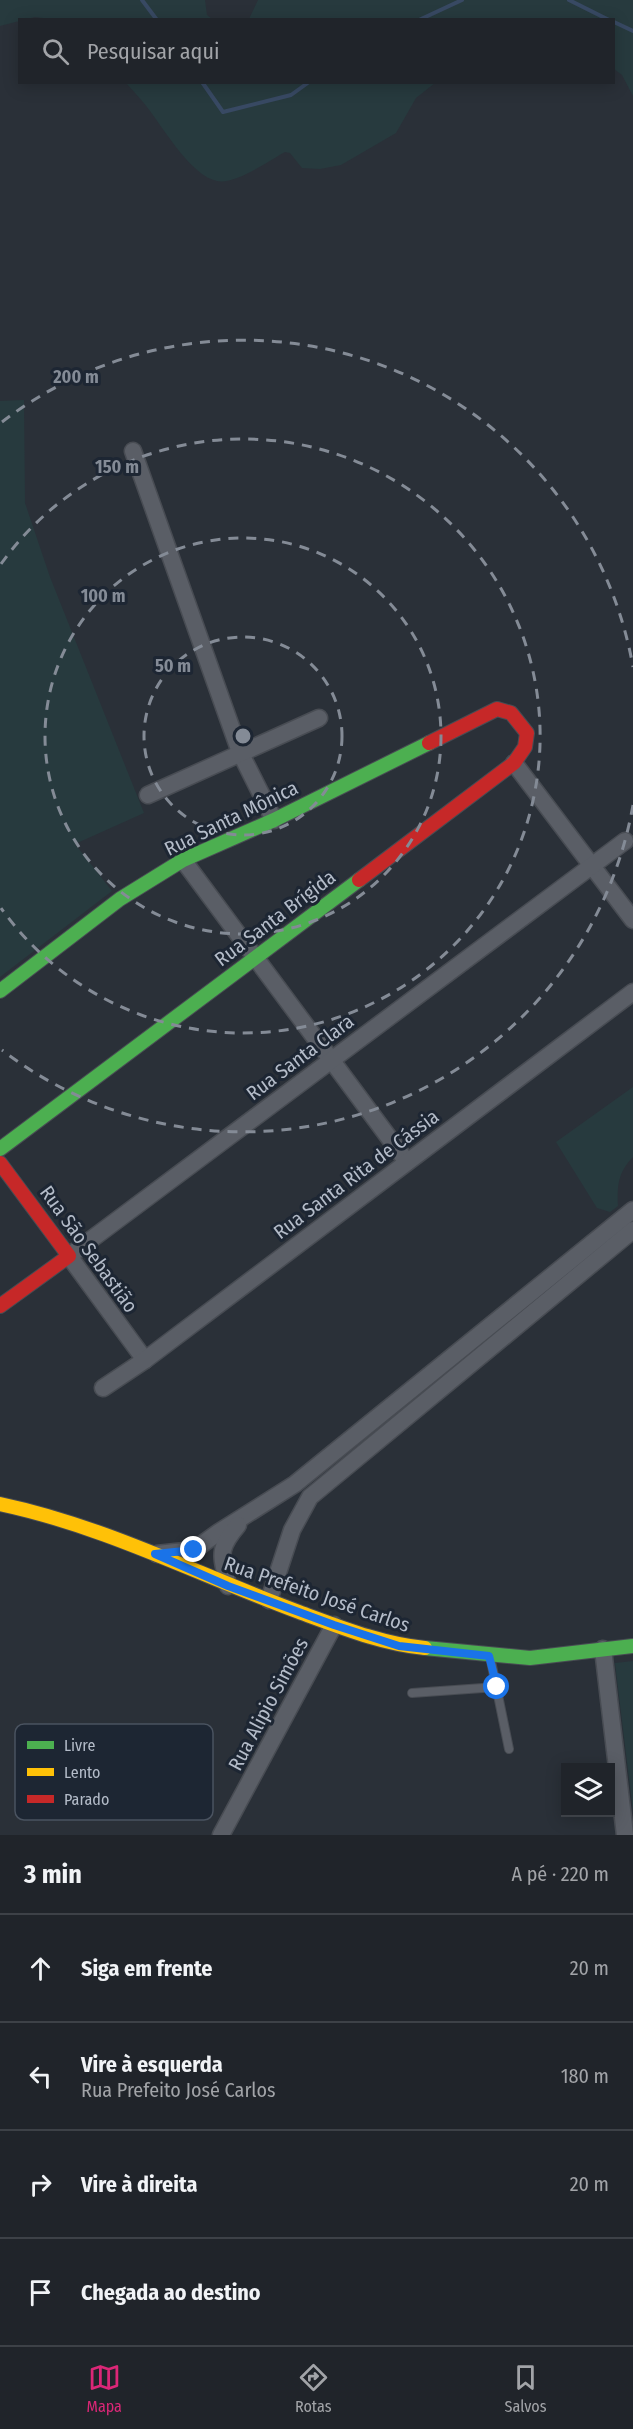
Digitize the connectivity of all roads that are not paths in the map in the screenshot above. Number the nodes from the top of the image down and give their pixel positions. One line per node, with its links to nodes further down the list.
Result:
1 (133, 451): 4 (street)
2 (497, 709): 5 (street, Rua Santa Brígida); 7 (street, Rua Santa Mônica)
3 (319, 718): 4 (street)
4 (241, 753): 6 (street); 7 (street)
5 (514, 763): 10 (street); 12 (street, Rua Santa Brígida)
6 (148, 795)
7 (274, 820): 9 (street, Rua Santa Mônica)
8 (625, 841): 10 (street, Rua Santa Clara)
9 (183, 860): 12 (street); 13 (street, Rua Santa Mônica)
10 (591, 865): 11 (street); 15 (street, Rua Santa Clara)
11 (633, 920)
12 (254, 958): 15 (street); 16 (street, Rua Santa Brígida)
13 (0, 991)
14 (633, 992): 17 (street, Rua Santa Rita de Cássia)
15 (331, 1060): 17 (street); 21 (street, Rua Santa Clara)
16 (0, 1149)
17 (407, 1162): 23 (street, Rua Santa Rita de Cássia)
18 (0, 1163): 21 (street, Rua São Sebastião)
19 (633, 1210): 26 (street)
20 (633, 1230): 29 (street)
21 (69, 1257): 22 (street, Rua Santa Clara); 23 (street, Rua São Sebastião)
22 (0, 1306)
23 (145, 1360): 24 (street, Rua Santa Rita de Cássia)
24 (103, 1389)
25 (0, 1504): 27 (street, Rua Prefeito José Carlos)
26 (247, 1515): 27 (street); 28 (street)
27 (155, 1554): 28 (street, Rua Prefeito José Carlos)
28 (228, 1586): 29 (street, Rua Prefeito José Carlos)
29 (268, 1600): 30 (street, Rua Prefeito José Carlos)
30 (334, 1625): 33 (street, Rua Prefeito José Carlos); 37 (street, Rua Alipio Simões)
31 (633, 1646): 32 (street, Rua Prefeito José Carlos)
32 (603, 1649): 33 (street, Rua Prefeito José Carlos); 38 (street)
33 (489, 1656): 34 (lane)
34 (497, 1687): 35 (lane); 36 (lane)
35 (412, 1693)
36 (509, 1749)
37 (222, 1835)
38 (625, 1835)

